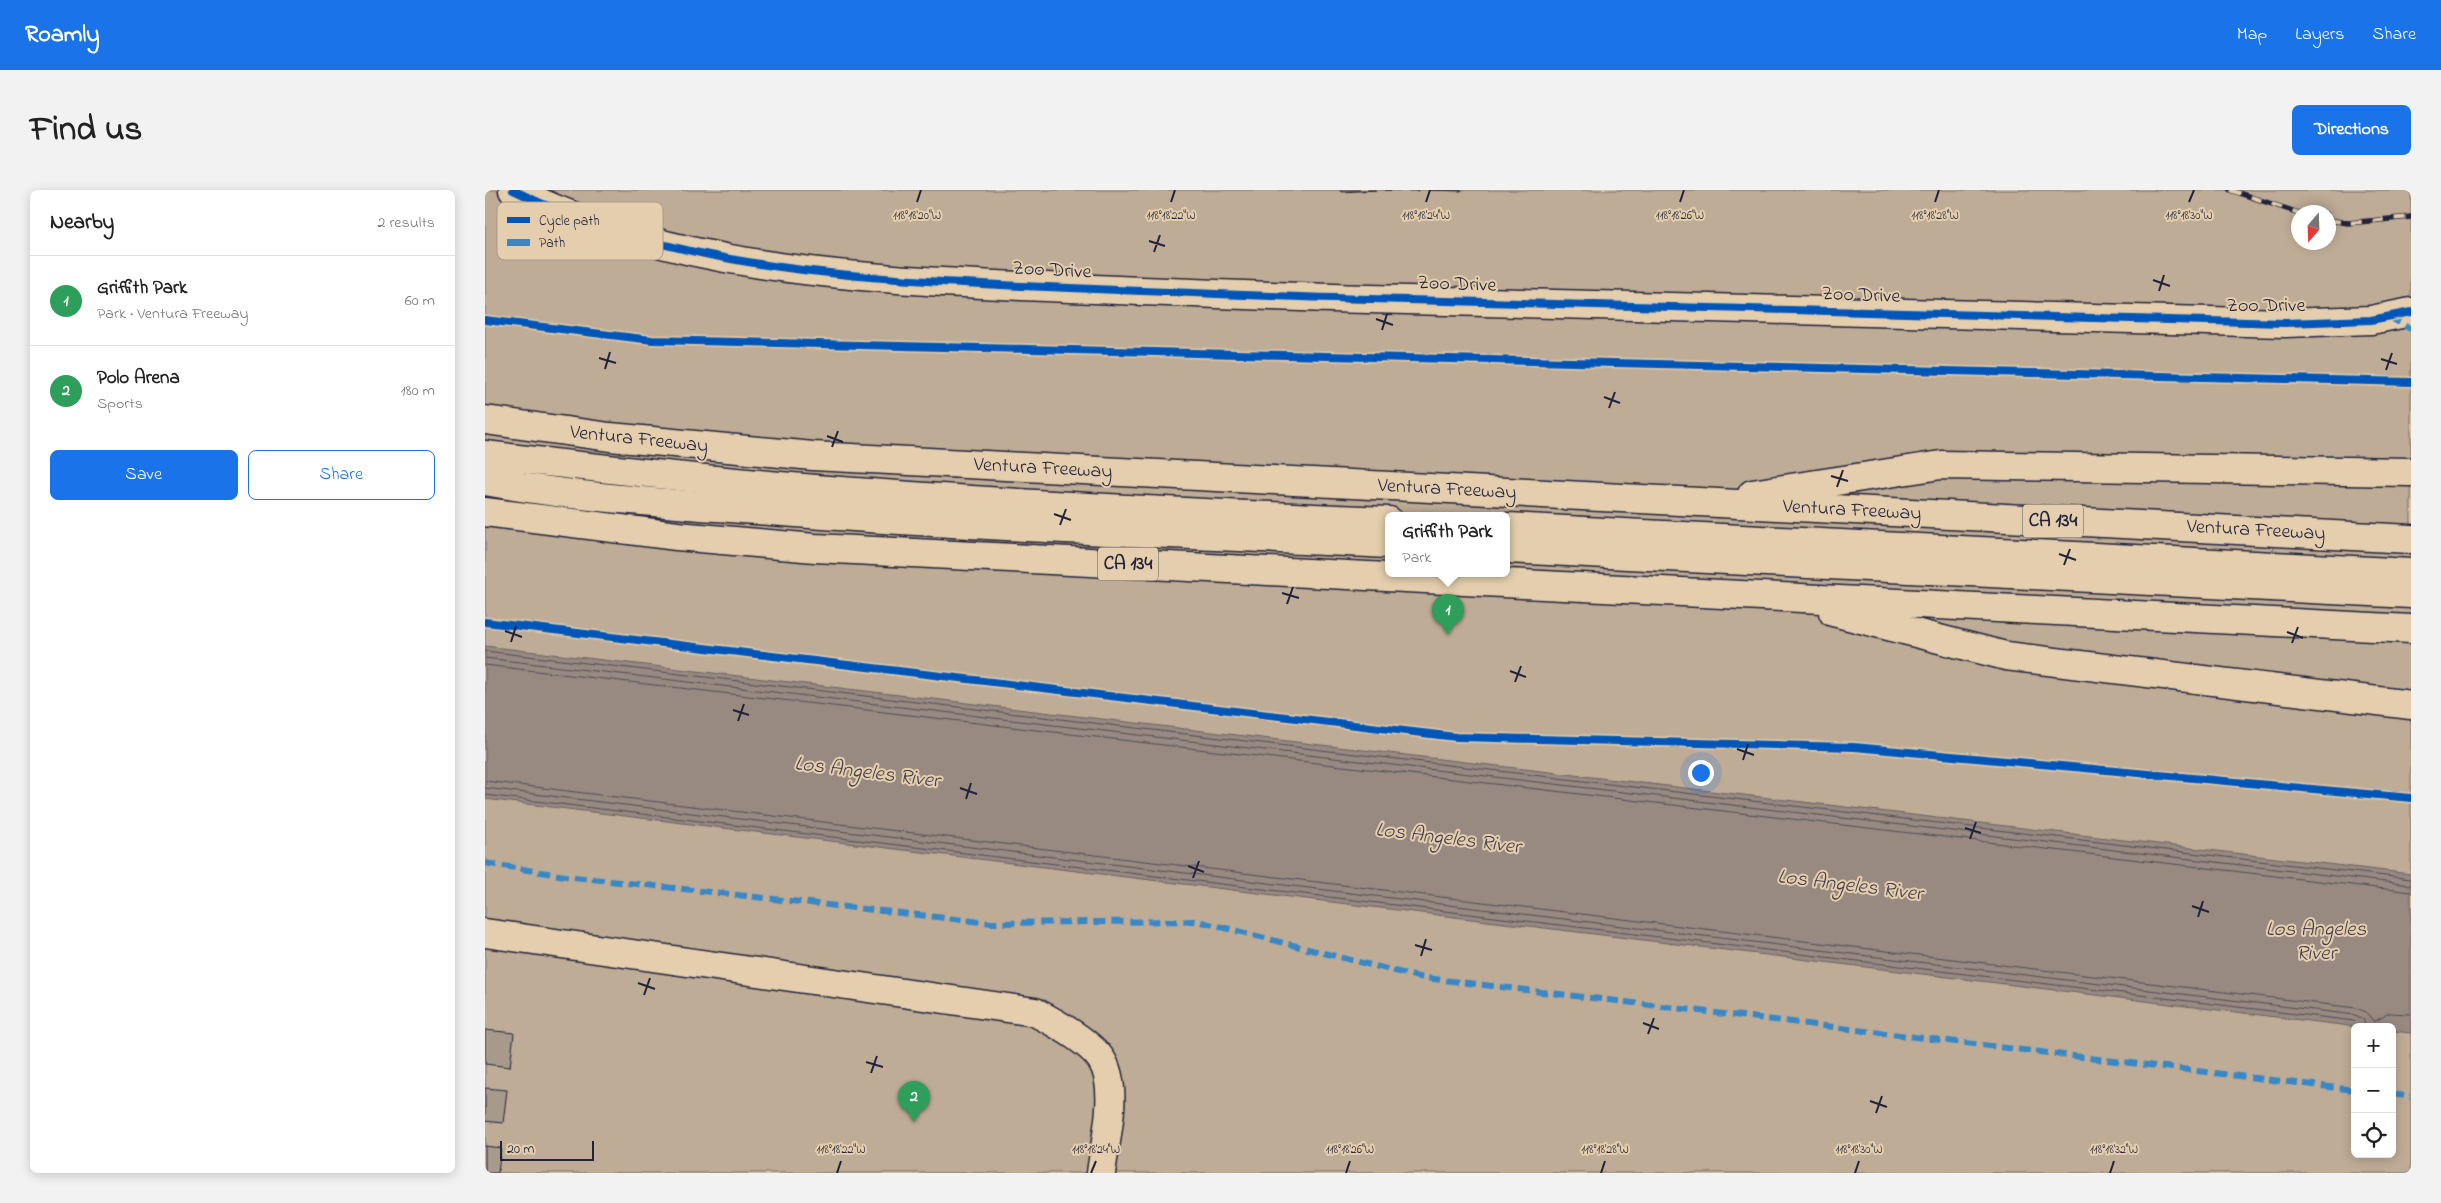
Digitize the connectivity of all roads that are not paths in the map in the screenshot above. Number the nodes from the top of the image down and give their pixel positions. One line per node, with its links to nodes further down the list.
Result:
1 (513, 190): 2 (main road, Zoo Drive)
2 (538, 202)
3 (663, 244): 4 (main road, Zoo Drive)
4 (2411, 312)
5 (485, 420): 9 (main road, Ventura Freeway / CA 134)
6 (485, 455): 11 (main road)
7 (2411, 472): 9 (main road)
8 (485, 481): 14 (main road)
9 (1695, 503): 13 (main road, Ventura Freeway / CA 134)
10 (485, 512): 17 (main road, CA 134)
11 (1385, 521)
12 (1510, 527): 16 (main road)
13 (2411, 539)
14 (1385, 544)
15 (1510, 549): 19 (main road)
16 (2411, 573)
17 (1385, 577)
18 (1386, 577): 20 (main road, CA 134)
19 (2411, 594)
20 (1773, 597): 21 (main road, CA 134); 22 (main road)
21 (2411, 630)
22 (2411, 705)
23 (485, 933): 24 (main road)
24 (1101, 1173)

